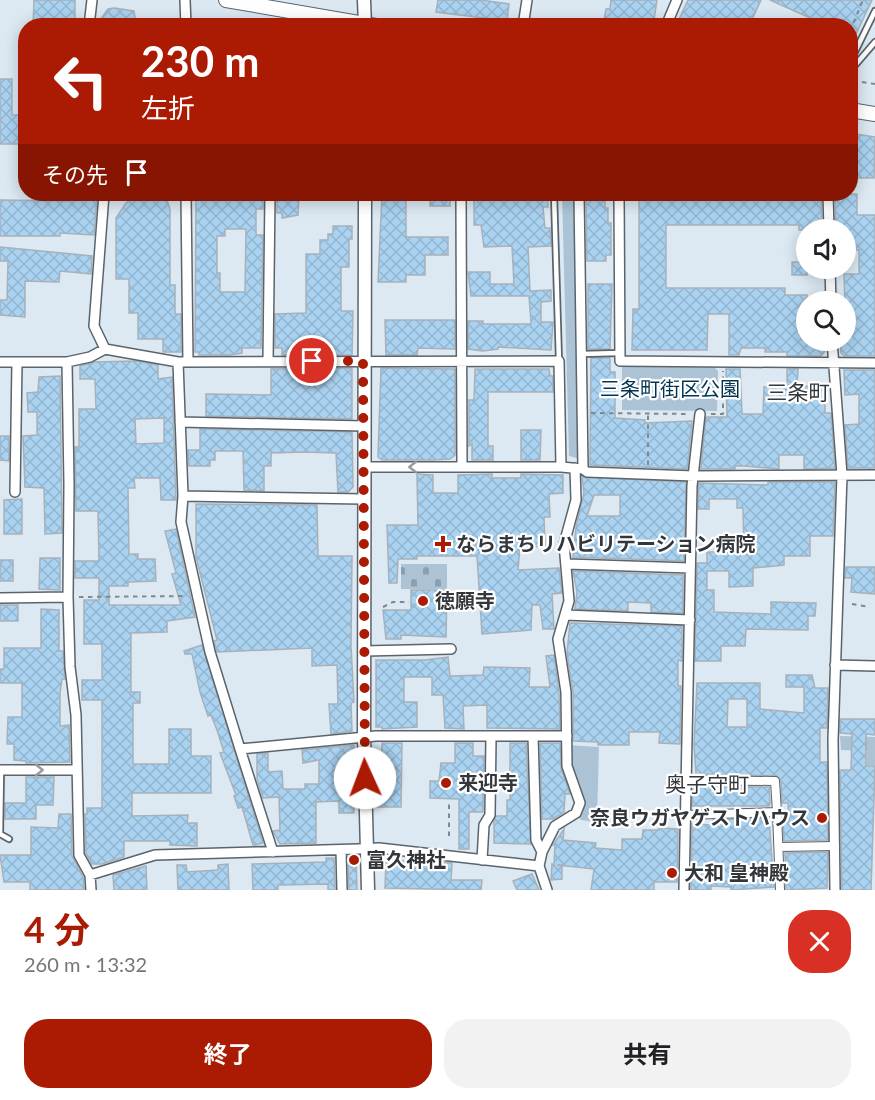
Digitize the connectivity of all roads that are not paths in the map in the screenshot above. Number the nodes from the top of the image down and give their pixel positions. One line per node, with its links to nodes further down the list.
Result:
1 (92, 0): 8 (street)
2 (185, 0): 9 (street)
3 (364, 0): 11 (street)
4 (527, 0): 12 (street)
5 (677, 0): 13 (street)
6 (234, 1): 10 (main road)
7 (875, 10): 15 (lane)
8 (91, 18)
9 (186, 18)
10 (330, 18)
11 (368, 18)
12 (524, 18)
13 (669, 18)
14 (875, 42): 16 (lane)
15 (858, 46)
16 (858, 60)
17 (858, 111): 18 (main road)
18 (875, 114)
19 (103, 201): 29 (street)
20 (186, 201): 41 (street)
21 (270, 201): 34 (street)
22 (365, 201): 35 (street)
23 (461, 201): 36 (street)
24 (554, 201): 33 (lane)
25 (579, 201): 32 (street)
26 (618, 201): 31 (street)
27 (828, 201): 28 (street)
28 (829, 219)
29 (105, 349): 39 (street); 40 (street)
30 (832, 351): 42 (street)
31 (619, 353): 32 (lane); 42 (street)
32 (582, 354): 50 (street)
33 (559, 360): 36 (street); 49 (street)
34 (268, 361): 35 (street); 41 (street)
35 (363, 361): 36 (street); 46 (street)
36 (462, 361): 48 (street)
37 (0, 362): 38 (street)
38 (17, 362): 39 (street); 54 (street)
39 (67, 362): 59 (street)
40 (178, 362): 41 (street); 45 (street)
41 (188, 362)
42 (832, 363): 43 (street); 51 (street)
43 (875, 363)
44 (700, 414): 53 (street)
45 (180, 422): 46 (street); 55 (street)
46 (364, 426): 47 (street)
47 (364, 467): 48 (street, one-way to 47); 56 (street)
48 (462, 467): 49 (street)
49 (561, 467): 50 (street)
50 (579, 468): 53 (street); 57 (street)
51 (842, 475): 52 (street); 53 (street); 65 (street)
52 (875, 475)
53 (694, 476): 58 (street)
54 (15, 492)
55 (183, 496): 56 (street); 71 (street)
56 (364, 499): 64 (street)
57 (567, 564): 58 (street); 61 (street)
58 (690, 568): 62 (street)
59 (68, 597): 60 (street); 73 (street)
60 (0, 598)
61 (565, 615): 62 (street); 68 (street)
62 (690, 620): 74 (street)
63 (451, 649): 64 (street)
64 (364, 651): 70 (street)
65 (835, 665): 66 (street); 78 (street)
66 (875, 666)
67 (532, 736): 68 (street); 69 (street); 83 (street)
68 (567, 736): 83 (street)
69 (491, 737): 70 (street); 84 (street)
70 (364, 738): 71 (street); 80 (street)
71 (240, 749): 82 (street)
72 (0, 770): 73 (street, one-way to 73); 77 (lane)
73 (77, 770): 86 (street)
74 (686, 780): 75 (street); 76 (street)
75 (777, 812): 76 (street); 79 (street)
76 (685, 815): 91 (street)
77 (9, 839)
78 (835, 846): 79 (street); 93 (street)
79 (779, 847): 92 (street)
80 (367, 849): 81 (street); 84 (street); 89 (street)
81 (341, 850): 82 (street); 88 (street)
82 (273, 852): 86 (street)
83 (542, 852): 85 (street)
84 (482, 860): 85 (street)
85 (539, 866): 90 (street)
86 (90, 875): 87 (street)
87 (91, 890)
88 (342, 890)
89 (368, 890)
90 (547, 890)
91 (684, 890)
92 (780, 890)
93 (835, 890)

